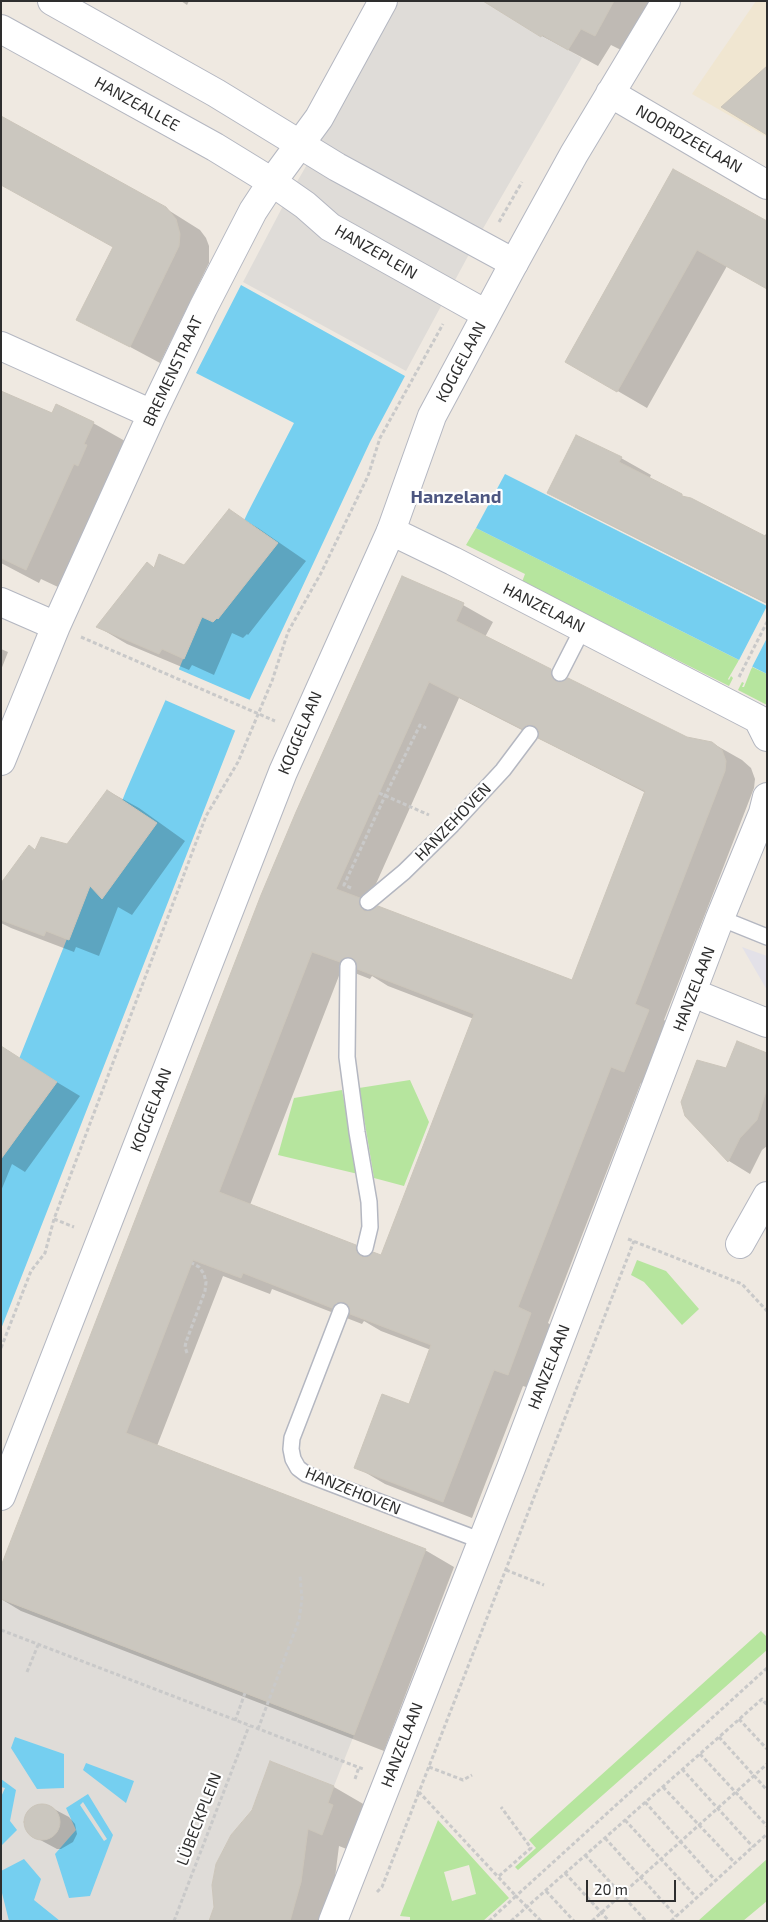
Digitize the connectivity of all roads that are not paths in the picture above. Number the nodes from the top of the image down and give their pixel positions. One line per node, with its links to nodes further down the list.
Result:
1 (52, 1): 6 (street)
2 (383, 1): 6 (street, BREMENSTRAAT)
3 (666, 1): 5 (street, KOGGELAAN)
4 (1, 29): 7 (street, HANZEALLEE)
5 (610, 93): 8 (street, NOORDZEELAAN); 9 (street, KOGGELAAN)
6 (300, 145): 7 (street, BREMENSTRAAT); 9 (street)
7 (272, 182): 10 (street, HANZEPLEIN); 12 (street, BREMENSTRAAT)
8 (767, 185)
9 (514, 263): 10 (street, KOGGELAAN)
10 (486, 314): 13 (street, KOGGELAAN)
11 (1, 346): 12 (street)
12 (152, 414): 15 (street, BREMENSTRAAT)
13 (391, 531): 16 (street, HANZELAAN); 32 (street, KOGGELAAN)
14 (1, 602): 15 (street)
15 (56, 626): 20 (street, BREMENSTRAAT)
16 (583, 628): 17 (lane); 19 (street, HANZELAAN)
17 (560, 674)
18 (530, 734): 22 (lane, HANZEHOVEN)
19 (767, 737)
20 (1, 761)
21 (765, 809): 23 (street, HANZELAAN)
22 (370, 899)
23 (720, 918): 24 (lane); 26 (street, HANZELAAN)
24 (767, 937)
25 (348, 966): 30 (lane)
26 (693, 993): 27 (street); 33 (street, HANZELAAN)
27 (767, 1023)
28 (767, 1196): 29 (street)
29 (740, 1244)
30 (365, 1248)
31 (341, 1311): 33 (lane, HANZEHOVEN)
32 (1, 1496)
33 (482, 1541): 34 (street, HANZELAAN)
34 (333, 1921)

